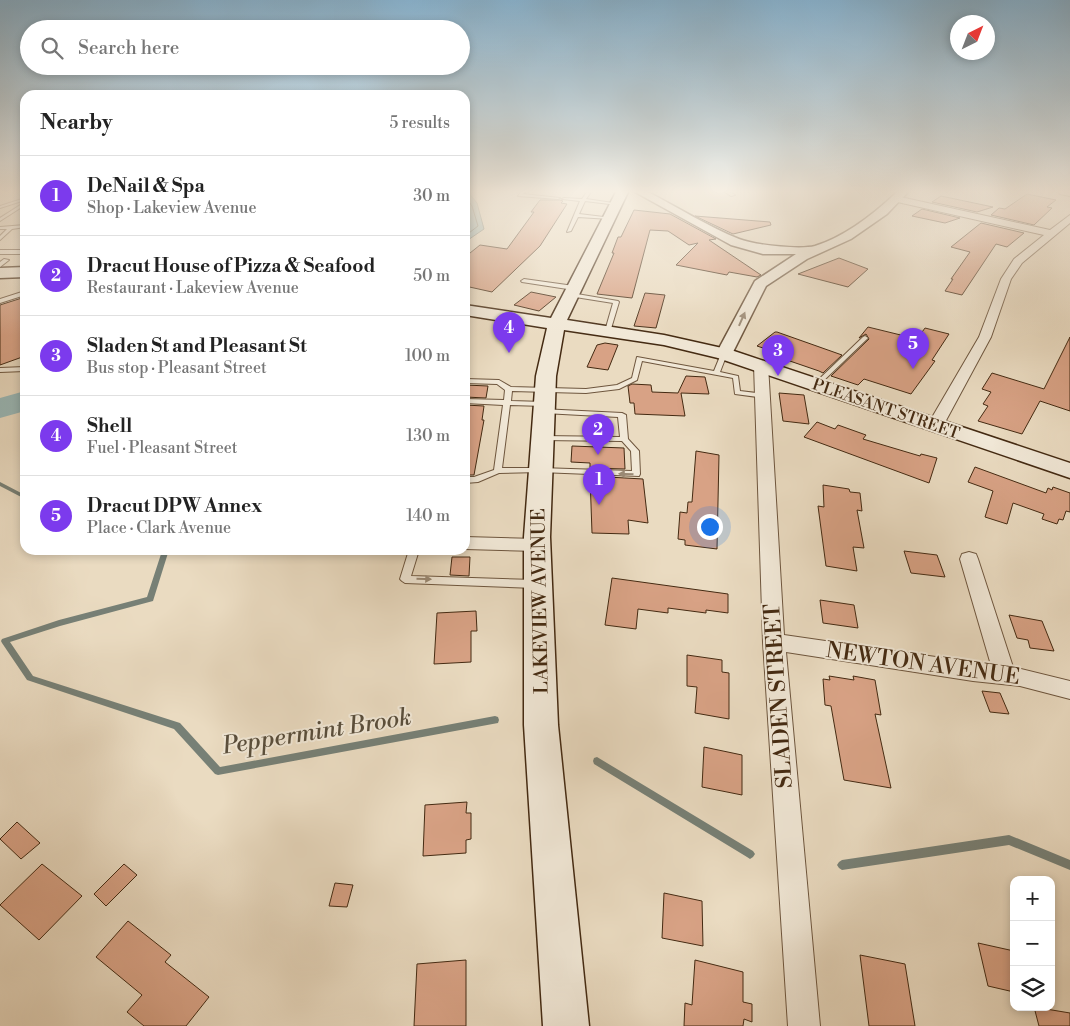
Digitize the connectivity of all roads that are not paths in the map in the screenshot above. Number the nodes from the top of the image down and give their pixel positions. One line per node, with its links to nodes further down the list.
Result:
1 (599, 240): 14 (main road, LAKEVIEW AVENUE)
2 (731, 240): 5 (street)
3 (838, 240): 6 (street)
4 (1042, 240): 33 (street)
5 (735, 242): 6 (street); 13 (street)
6 (814, 250): 13 (street)
7 (0, 252): 8 (lane)
8 (20, 252)
9 (0, 265): 10 (lane)
10 (3, 266): 11 (main road)
11 (20, 269)
12 (524, 281): 14 (lane)
13 (760, 284): 21 (street, one-way to 13)
14 (572, 292): 18 (main road, LAKEVIEW AVENUE); 19 (lane)
15 (20, 295): 16 (lane)
16 (0, 301)
17 (470, 311): 18 (main road, PLEASANT STREET)
18 (557, 324): 19 (main road, PLEASANT STREET); 32 (main road, LAKEVIEW AVENUE)
19 (608, 331): 21 (main road, PLEASANT STREET)
20 (865, 338): 27 (lane)
21 (724, 354): 22 (main road, PLEASANT STREET); 25 (lane)
22 (761, 365): 27 (main road, PLEASANT STREET); 29 (street, SLADEN STREET)
23 (20, 368): 24 (lane)
24 (0, 370)
25 (716, 373): 29 (lane); 32 (lane)
26 (470, 381): 28 (lane)
27 (816, 385): 33 (main road, PLEASANT STREET)
28 (509, 389): 31 (lane); 32 (lane)
29 (762, 396): 44 (street, SLADEN STREET)
30 (470, 402): 31 (lane)
31 (507, 402): 32 (lane); 37 (lane)
32 (544, 410): 34 (lane); 34 (lane); 35 (main road, LAKEVIEW AVENUE)
33 (935, 426): 36 (main road, PLEASANT STREET)
34 (624, 439): 35 (lane, one-way to 35)
35 (540, 470): 37 (lane); 40 (main road, LAKEVIEW AVENUE)
36 (1070, 471)
37 (498, 472): 38 (lane)
38 (470, 480)
39 (470, 544): 40 (street)
40 (537, 545): 43 (main road, LAKEVIEW AVENUE)
41 (412, 555): 43 (lane, one-way to 43)
42 (969, 559): 45 (street)
43 (538, 584): 47 (main road, LAKEVIEW AVENUE)
44 (774, 642): 45 (street, NEWTON AVENUE); 48 (street, SLADEN STREET)
45 (1005, 676): 46 (street, NEWTON AVENUE)
46 (1070, 690)
47 (566, 1026)
48 (804, 1026)

